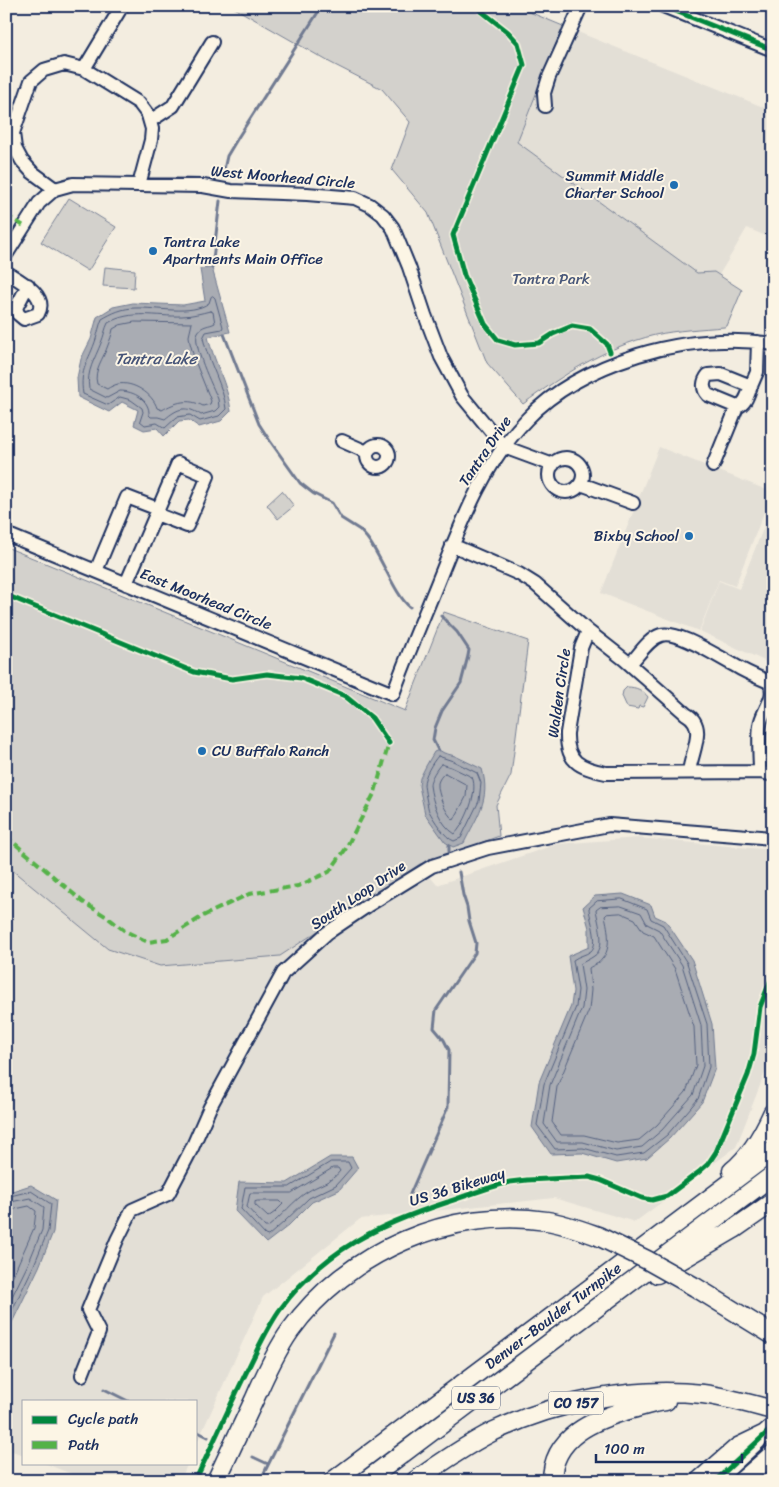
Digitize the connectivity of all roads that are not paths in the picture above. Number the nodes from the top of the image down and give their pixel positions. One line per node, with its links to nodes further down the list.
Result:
1 (122, 6): 6 (street)
2 (581, 6): 7 (street)
3 (663, 6): 5 (street)
4 (212, 42): 8 (street)
5 (773, 50)
6 (84, 69): 8 (street); 10 (street)
7 (546, 106)
8 (150, 121): 9 (street)
9 (139, 184): 10 (street, West Moorhead Circle); 19 (street, West Moorhead Circle)
10 (55, 189): 11 (street)
11 (6, 255)
12 (6, 272): 13 (street)
13 (28, 285)
14 (758, 342): 15 (street, Tantra Drive); 16 (street); 19 (street, Tantra Drive)
15 (773, 344)
16 (751, 386): 17 (street); 17 (street)
17 (736, 407): 22 (street)
18 (342, 441): 20 (street)
19 (504, 446): 21 (street); 27 (street, Tantra Drive)
20 (367, 452)
21 (552, 465): 23 (street); 23 (street)
22 (713, 466)
23 (581, 484): 24 (street)
24 (633, 503)
25 (157, 511): 25 (street); 28 (street); 29 (street)
26 (6, 534): 28 (street, East Moorhead Circle)
27 (452, 545): 30 (street); 32 (street, Tantra Drive)
28 (96, 571): 29 (street, East Moorhead Circle)
29 (126, 584): 32 (street, East Moorhead Circle)
30 (588, 632): 31 (street); 33 (street, Walden Circle)
31 (630, 664): 33 (street); 34 (street)
32 (393, 694)
33 (689, 772): 34 (street, Walden Circle)
34 (760, 772): 35 (street, Walden Circle)
35 (773, 775)
36 (773, 838): 44 (street, South Loop Drive)
37 (773, 1112): 41 (highway)
38 (773, 1151): 41 (highway, Denver–Boulder Turnpike / US 36)
39 (773, 1175): 42 (highway, Denver–Boulder Turnpike / US 36)
40 (773, 1202): 42 (highway)
41 (677, 1223): 50 (highway, Denver–Boulder Turnpike / US 36)
42 (586, 1316): 51 (highway, Denver–Boulder Turnpike / US 36)
43 (773, 1335): 49 (highway, bridge)
44 (82, 1375)
45 (754, 1405): 46 (highway, CO 157); 52 (highway, CO 157); 53 (highway)
46 (773, 1410)
47 (769, 1431): 54 (highway); 55 (main road)
48 (773, 1454): 56 (highway)
49 (216, 1481)
50 (333, 1481)
51 (366, 1481)
52 (415, 1481)
53 (552, 1481)
54 (699, 1481)
55 (715, 1481)
56 (742, 1481)

